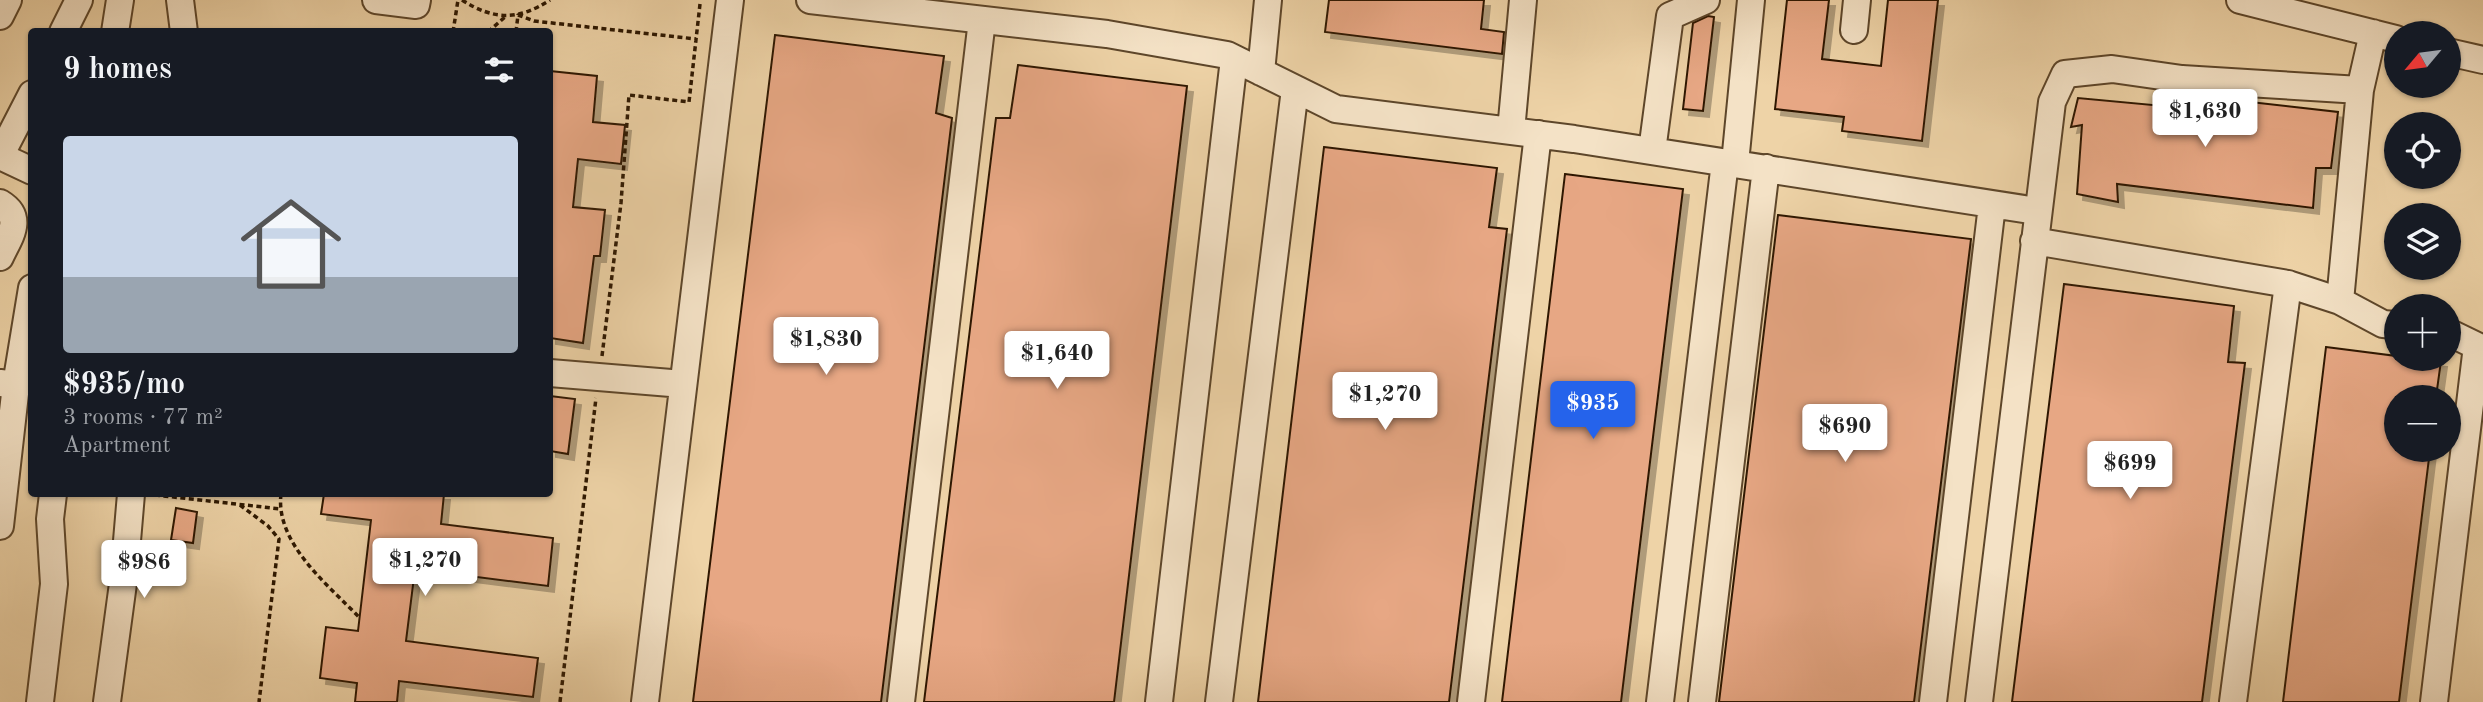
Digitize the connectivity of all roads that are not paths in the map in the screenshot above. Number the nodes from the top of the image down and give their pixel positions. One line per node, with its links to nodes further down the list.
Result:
1 (8, 0): 15 (street)
2 (79, 0): 17 (street)
3 (121, 0): 18 (street)
4 (180, 0): 19 (street)
5 (376, 0): 6 (street)
6 (417, 0)
7 (730, 0): 51 (street)
8 (810, 0): 16 (street)
9 (1268, 0): 25 (street)
10 (1523, 0): 29 (street)
11 (1706, 0): 31 (street)
12 (1751, 0): 33 (street)
13 (1857, 0): 20 (street)
14 (2240, 0): 21 (street)
15 (0, 16)
16 (982, 20): 23 (street); 60 (street)
17 (65, 28)
18 (116, 28)
19 (184, 28)
20 (1854, 30)
21 (2384, 36): 27 (street)
22 (2461, 55): 24 (street)
23 (1234, 59): 25 (street); 61 (street)
24 (2483, 60)
25 (1261, 72): 26 (street)
26 (1296, 89): 29 (street); 62 (street)
27 (2360, 90): 38 (street); 44 (street)
28 (28, 102): 32 (street)
29 (1511, 131): 30 (street)
30 (1538, 134): 31 (street); 63 (street)
31 (1652, 151): 33 (street)
32 (0, 156): 35 (street)
33 (1730, 163): 34 (street); 42 (street)
34 (1766, 168): 37 (street); 43 (street)
35 (28, 169)
36 (0, 203): 40 (street)
37 (1992, 205): 38 (street); 66 (street)
38 (2037, 211): 39 (street)
39 (2034, 241): 41 (street); 67 (street)
40 (0, 257)
41 (2288, 284): 44 (street); 68 (street)
42 (1708, 297): 43 (street); 55 (street)
43 (1751, 301): 56 (street)
44 (2340, 301): 46 (street)
45 (28, 304): 50 (street)
46 (2384, 324)
47 (2461, 338): 48 (street)
48 (2480, 347): 69 (street)
49 (553, 373): 51 (street)
50 (8, 384): 54 (street)
51 (683, 384): 59 (street)
52 (53, 497): 57 (street)
53 (140, 497): 58 (street)
54 (0, 526)
55 (1678, 552): 56 (street); 64 (street)
56 (1720, 557): 65 (street)
57 (40, 702)
58 (107, 702)
59 (645, 702)
60 (901, 702)
61 (1159, 702)
62 (1219, 702)
63 (1471, 702)
64 (1660, 702)
65 (1702, 702)
66 (1933, 702)
67 (1979, 702)
68 (2233, 702)
69 (2434, 702)

